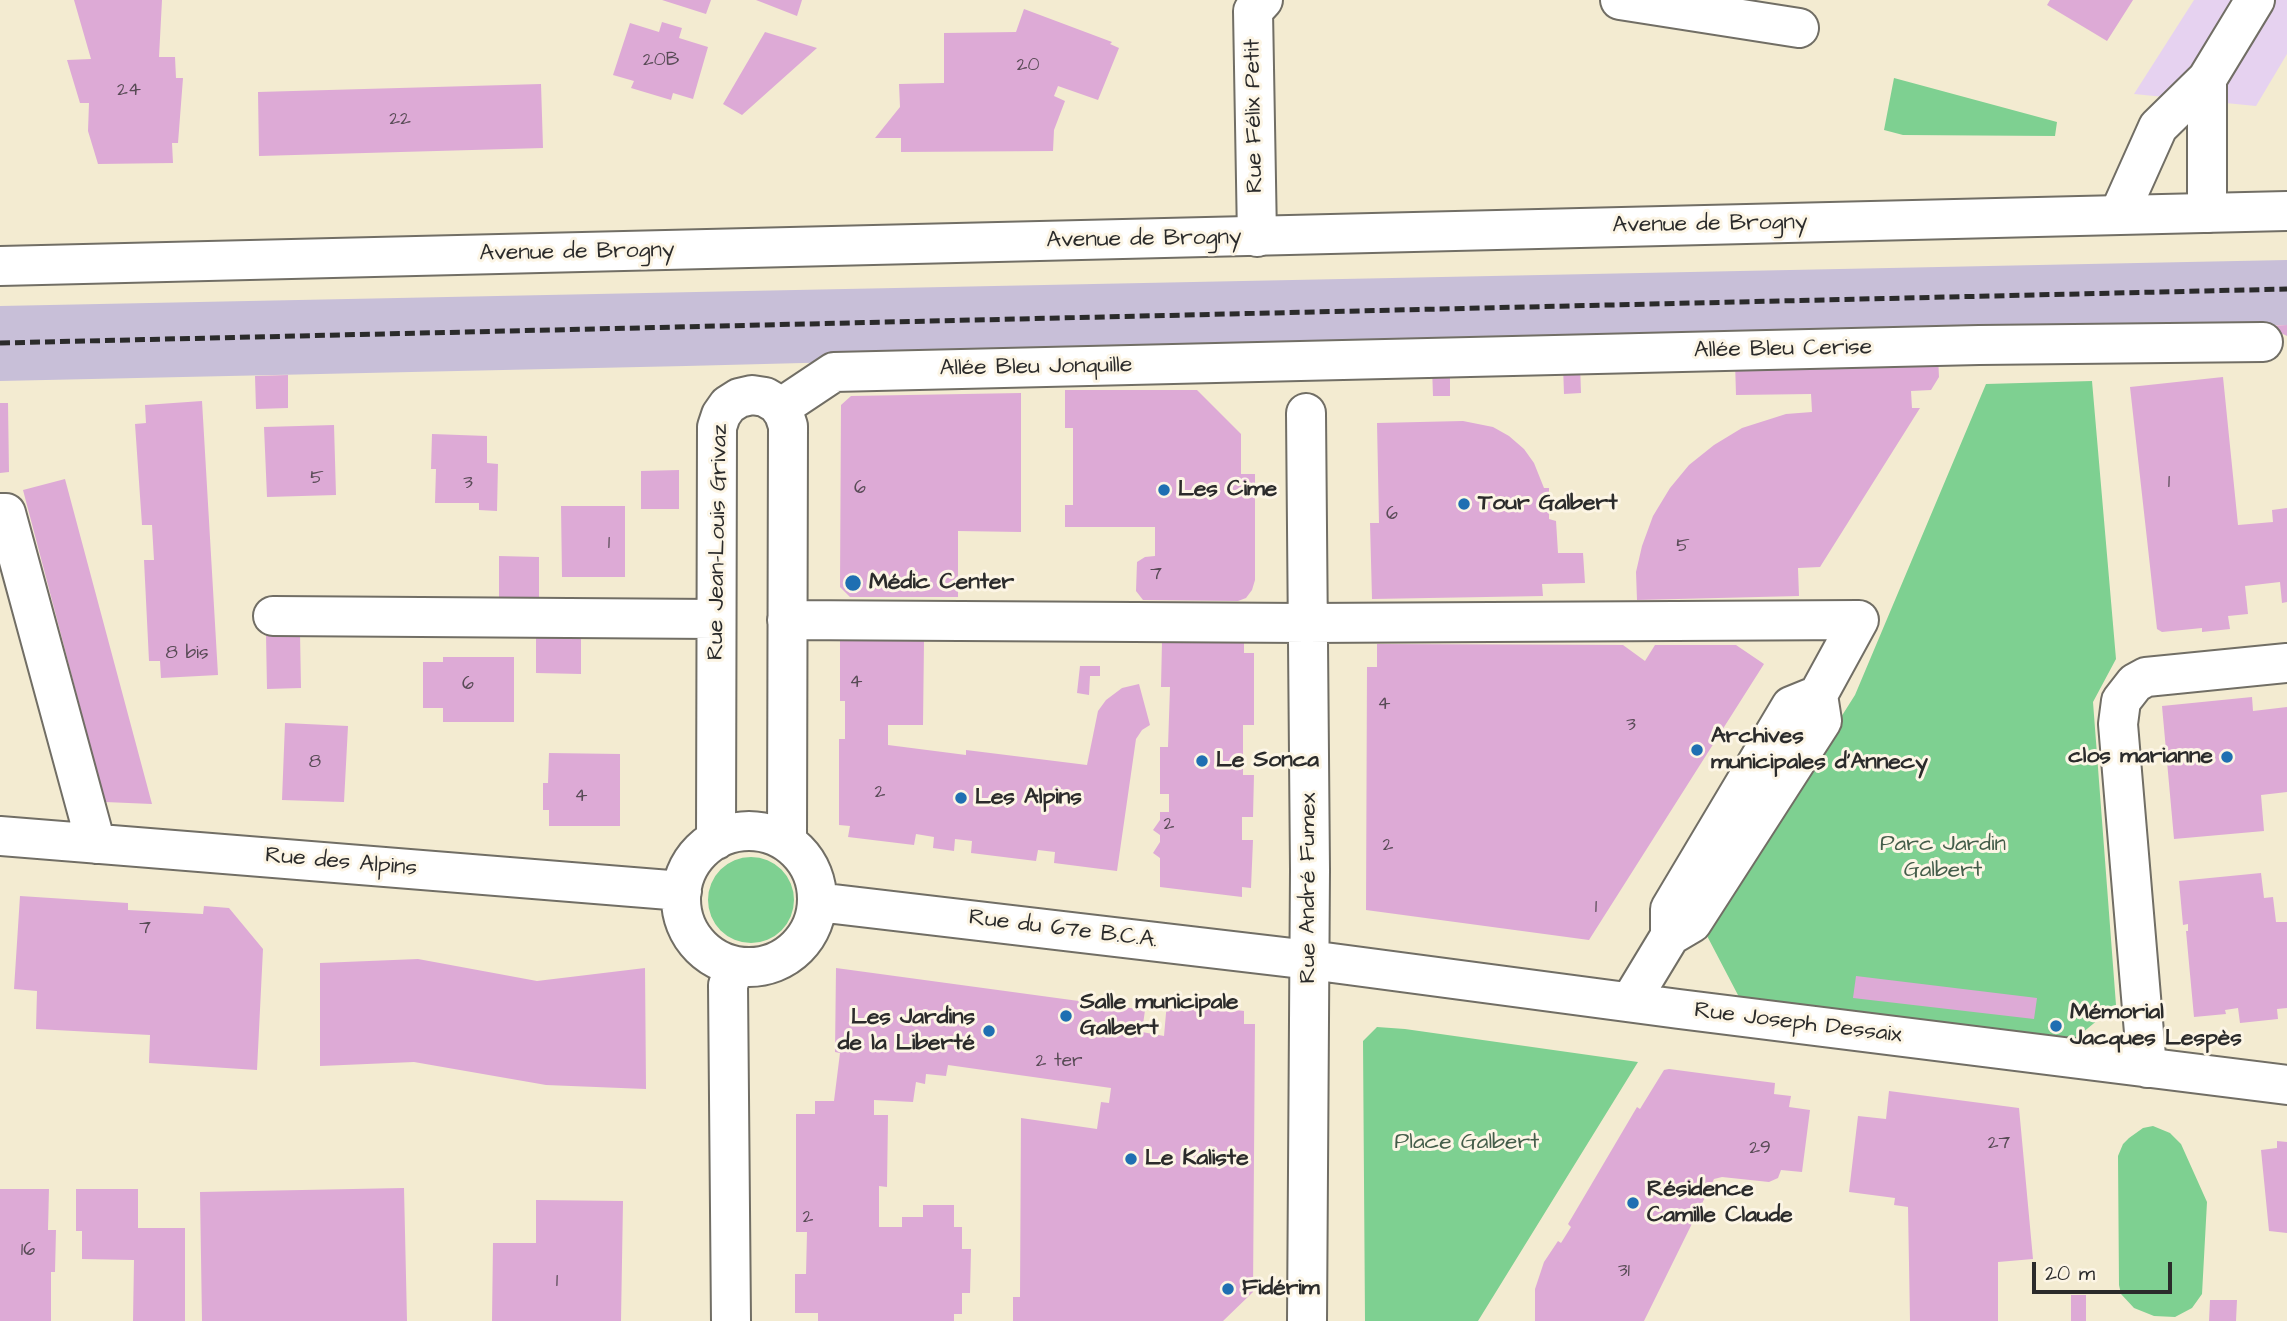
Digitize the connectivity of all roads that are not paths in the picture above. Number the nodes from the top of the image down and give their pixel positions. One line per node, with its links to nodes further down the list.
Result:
1 (1620, 0): 4 (street)
2 (2255, 0): 5 (street)
3 (1247, 4): 9 (street, Rue Félix Petit)
4 (1789, 17)
5 (2207, 79): 7 (street); 8 (street)
6 (2287, 211): 7 (street, Avenue de Brogny)
7 (2207, 213): 8 (street, Avenue de Brogny)
8 (2119, 214): 9 (street, Avenue de Brogny)
9 (1257, 237): 10 (street, Avenue de Brogny)
10 (0, 266)
11 (2263, 342): 12 (street, Allée Bleu Cerise)
12 (1303, 362): 13 (street, Allée Bleu Jonquille)
13 (780, 408): 17 (street, Rue Jean-Louis Grivaz); 18 (street)
14 (1306, 413): 19 (street, Rue André Fumex)
15 (0, 513): 24 (street)
16 (273, 616): 17 (street)
17 (716, 620): 22 (street, Rue Jean-Louis Grivaz)
18 (787, 620): 19 (street); 23 (street)
19 (1307, 623): 27 (street, Rue André Fumex); 29 (street)
20 (2287, 663): 30 (street)
21 (0, 836): 24 (street, Rue des Alpins)
22 (716, 840): 23 (street); 25 (street)
23 (787, 842): 26 (street)
24 (96, 844): 25 (street, Rue des Alpins)
25 (682, 891): 28 (street)
26 (817, 902): 27 (street, Rue du 67e B.C.A.); 28 (street)
27 (1310, 960): 29 (street, Rue Joseph Dessaix); 33 (street, Rue André Fumex)
28 (735, 966): 32 (street)
29 (1630, 1002): 30 (street, Rue Joseph Dessaix)
30 (2147, 1068): 31 (street, Rue Joseph Dessaix)
31 (2287, 1085)
32 (731, 1321)
33 (1307, 1321)

